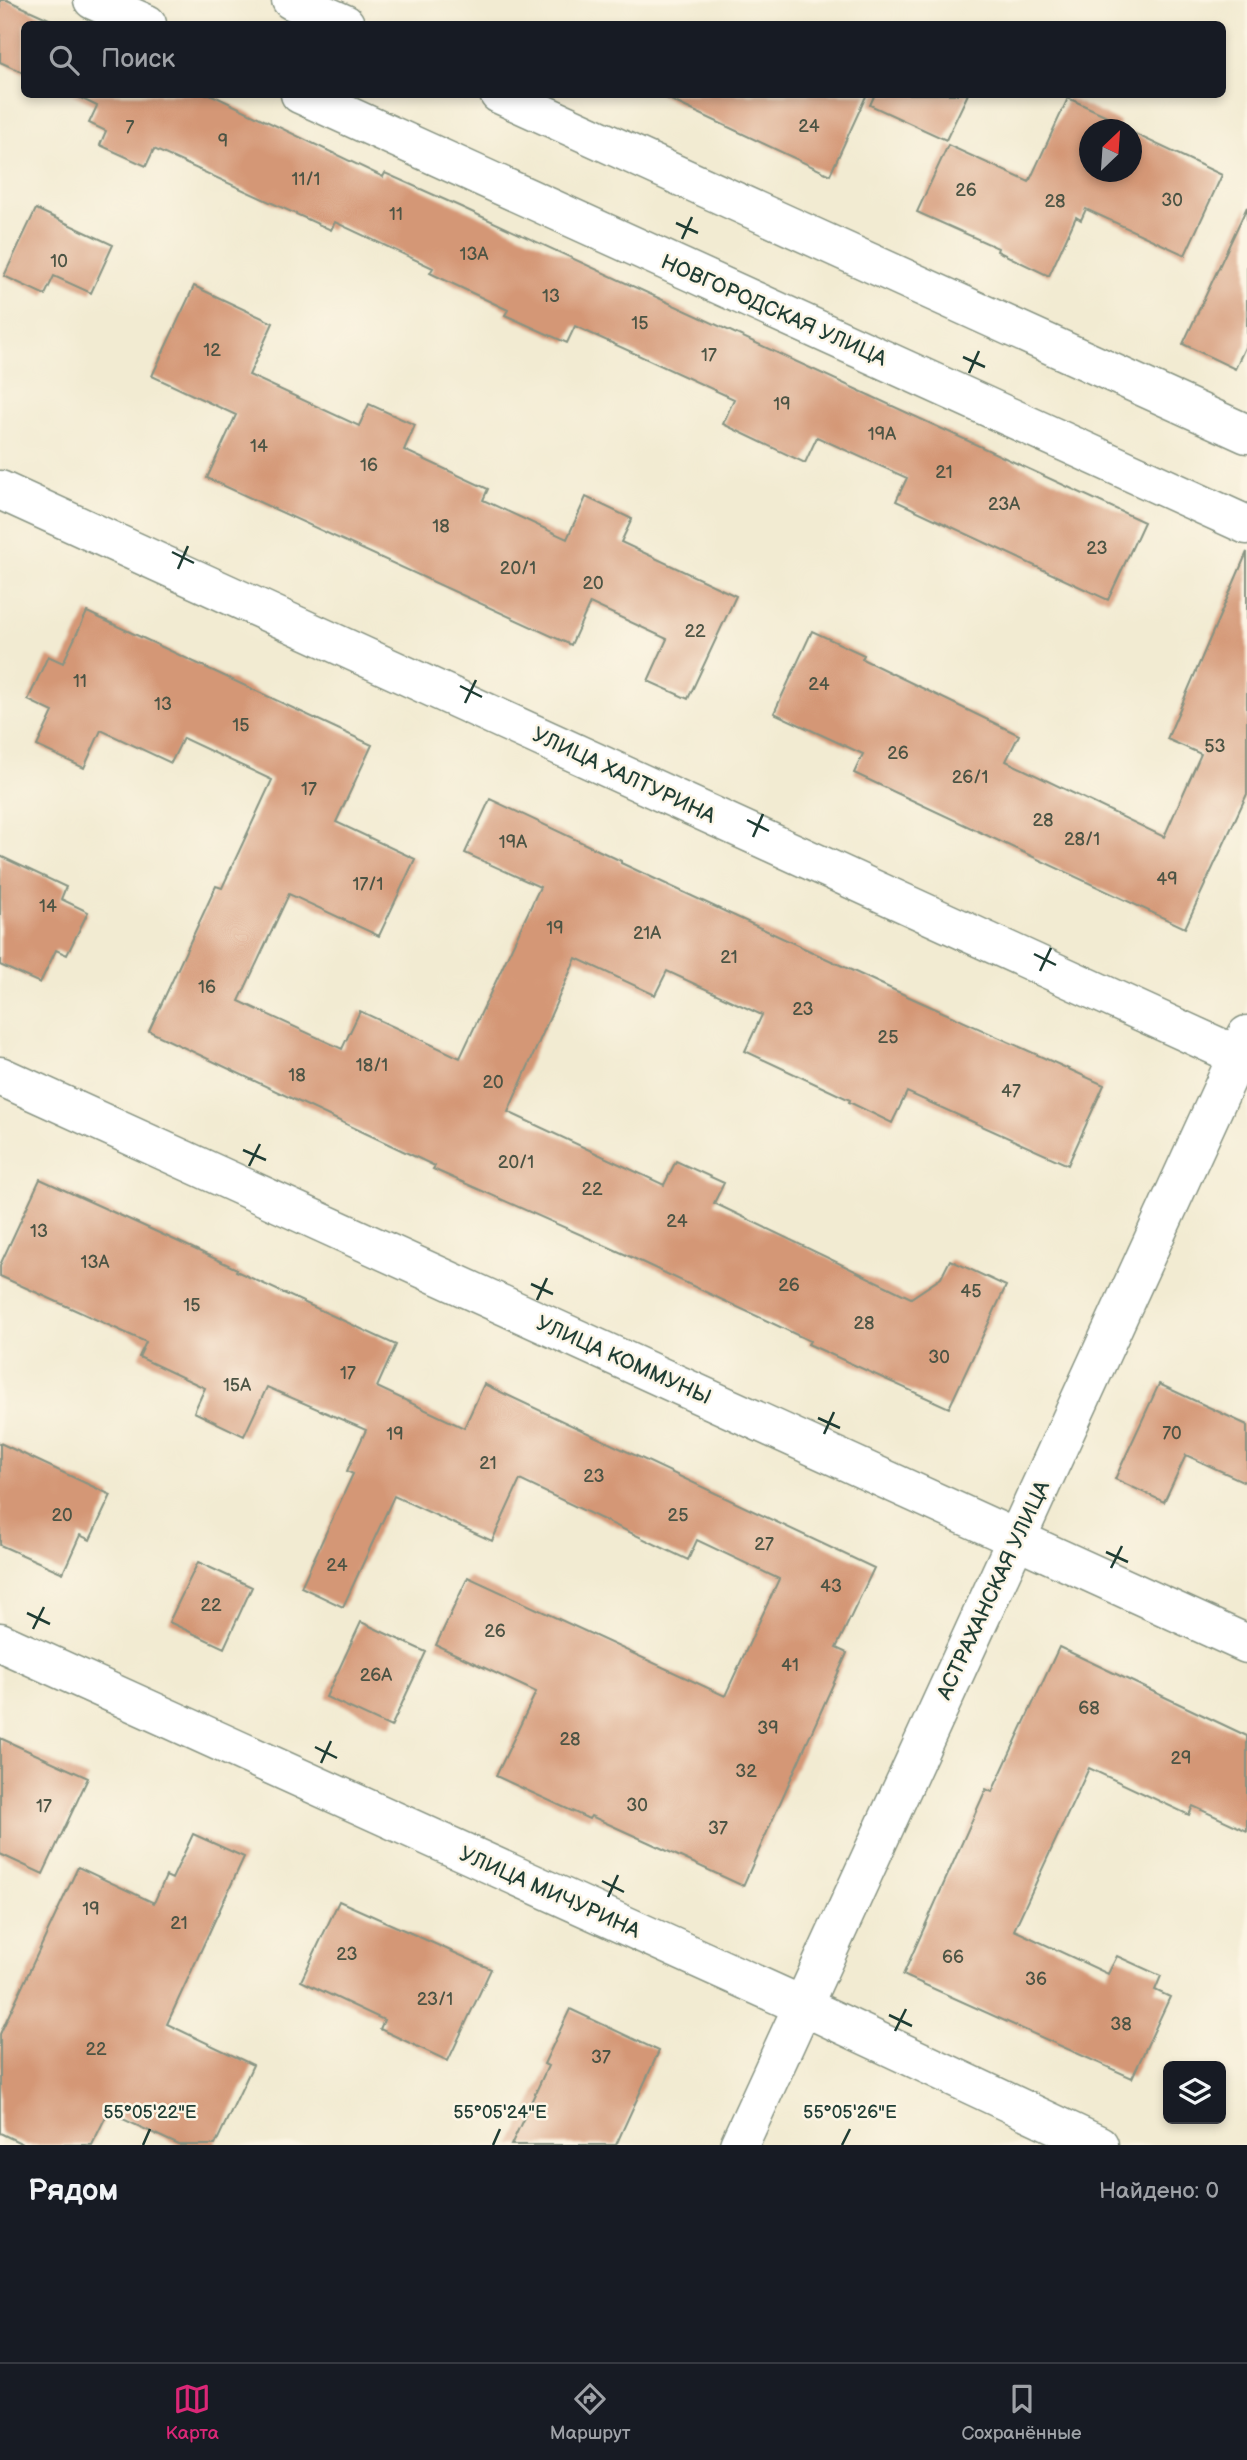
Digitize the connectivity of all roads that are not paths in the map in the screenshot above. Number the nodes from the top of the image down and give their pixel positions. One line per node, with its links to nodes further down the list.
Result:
1 (93, 0): 3 (street)
2 (291, 0): 4 (street)
3 (140, 21)
4 (338, 21)
5 (309, 98): 9 (street, НОВГОРОДСКАЯ УЛИЦА)
6 (508, 98): 7 (street)
7 (1247, 435)
8 (0, 490): 10 (street, УЛИЦА ХАЛТУРИНА)
9 (1247, 525)
10 (1244, 1050): 12 (street, АСТРАХАНСКАЯ УЛИЦА)
11 (0, 1076): 12 (street, УЛИЦА КОММУНЫ)
12 (1016, 1538): 14 (street, УЛИЦА КОММУНЫ); 15 (street, АСТРАХАНСКАЯ УЛИЦА)
13 (0, 1643): 15 (street, УЛИЦА МИЧУРИНА)
14 (1247, 1644)
15 (803, 2006): 16 (street, АСТРАХАНСКАЯ УЛИЦА); 17 (street, УЛИЦА МИЧУРИНА)
16 (739, 2145)
17 (1099, 2145)

